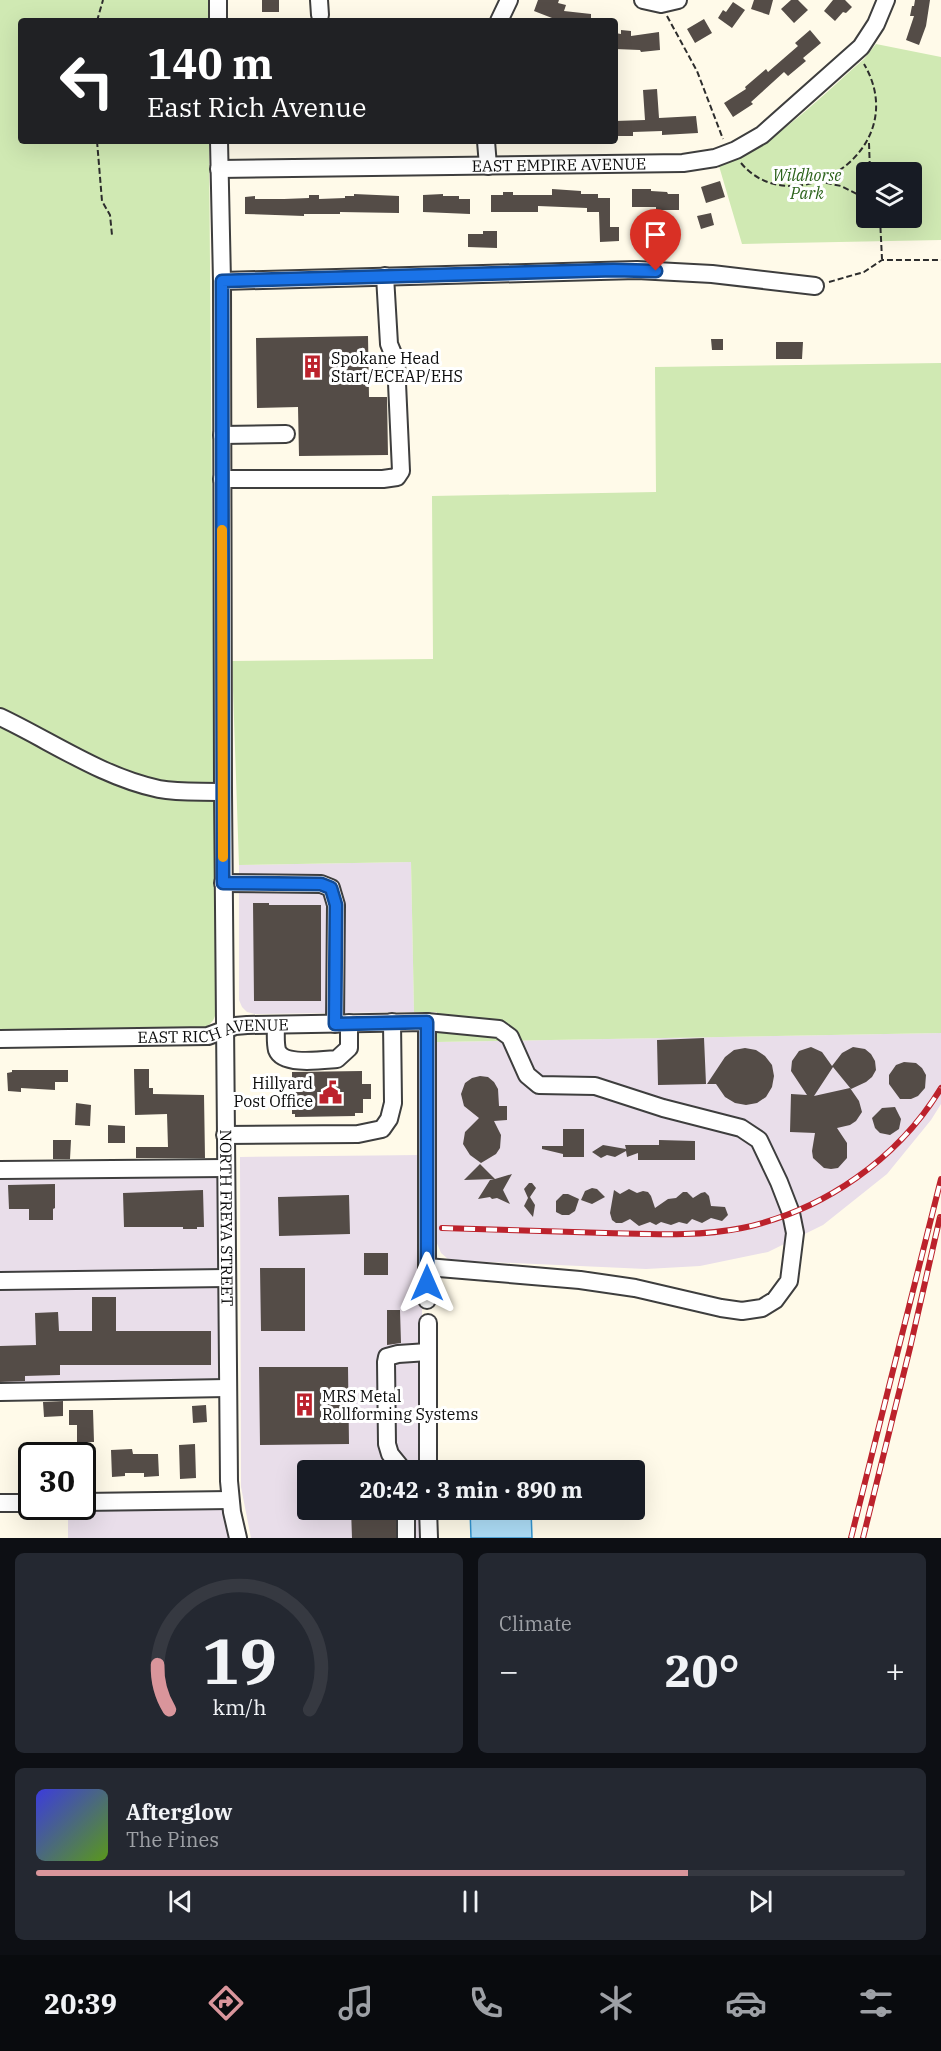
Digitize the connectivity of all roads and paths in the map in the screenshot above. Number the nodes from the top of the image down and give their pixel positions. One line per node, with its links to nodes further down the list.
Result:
1 (103, 0): 8 (path)
2 (218, 0): 9 (street)
3 (509, 0): 10 (street)
4 (643, 0): 7 (street)
5 (678, 0): 7 (street)
6 (886, 0): 11 (street, EAST EMPIRE AVENUE)
7 (661, 4): 16 (path)
8 (98, 18)
9 (218, 18)
10 (500, 18)
11 (858, 49): 12 (path); 16 (street, EAST EMPIRE AVENUE)
12 (868, 141): 17 (path); 20 (path)
13 (97, 144): 23 (path)
14 (219, 144): 19 (street, NORTH FREYA STREET)
15 (486, 144): 18 (street)
16 (732, 152): 18 (street, EAST EMPIRE AVENUE); 20 (path)
17 (869, 162)
18 (488, 166): 19 (street, EAST EMPIRE AVENUE)
19 (219, 170): 27 (street, NORTH FREYA STREET)
20 (817, 181): 21 (path)
21 (856, 194)
22 (880, 228): 24 (path)
23 (112, 235)
24 (882, 260): 25 (path); 28 (path)
25 (941, 260)
26 (385, 276): 27 (street); 28 (street); 31 (street)
27 (222, 281): 30 (street, NORTH FREYA STREET)
28 (815, 286)
29 (286, 434): 30 (street)
30 (222, 435): 31 (street, NORTH FREYA STREET)
31 (222, 479): 33 (street, NORTH FREYA STREET)
32 (0, 717): 33 (street)
33 (223, 792): 34 (street, NORTH FREYA STREET)
34 (223, 883): 37 (street); 39 (street, NORTH FREYA STREET)
35 (392, 1022): 36 (street, EAST RICH AVENUE); 37 (street, EAST RICH AVENUE); 41 (street)
36 (427, 1022): 44 (street); 44 (street, EAST RICH AVENUE)
37 (342, 1024): 38 (street, EAST RICH AVENUE); 38 (street)
38 (276, 1025): 39 (street, EAST RICH AVENUE)
39 (225, 1030): 40 (street, EAST RICH AVENUE); 41 (street, NORTH FREYA STREET)
40 (0, 1039)
41 (225, 1135): 42 (street, NORTH FREYA STREET)
42 (225, 1168): 43 (street); 45 (street, NORTH FREYA STREET)
43 (0, 1170)
44 (427, 1267): 47 (street)
45 (225, 1278): 46 (street); 50 (street, NORTH FREYA STREET)
46 (0, 1281)
47 (427, 1300)
48 (428, 1323): 49 (street)
49 (428, 1352): 52 (street); 53 (street)
50 (227, 1389): 51 (street); 54 (street, NORTH FREYA STREET)
51 (0, 1392)
52 (395, 1460)
53 (428, 1460)
54 (230, 1500): 55 (street); 60 (street, NORTH FREYA STREET)
55 (96, 1502)
56 (0, 1503): 57 (street)
57 (18, 1503)
58 (406, 1520): 61 (street)
59 (428, 1520): 62 (street)
60 (238, 1538)
61 (406, 1538)
62 (429, 1538)

